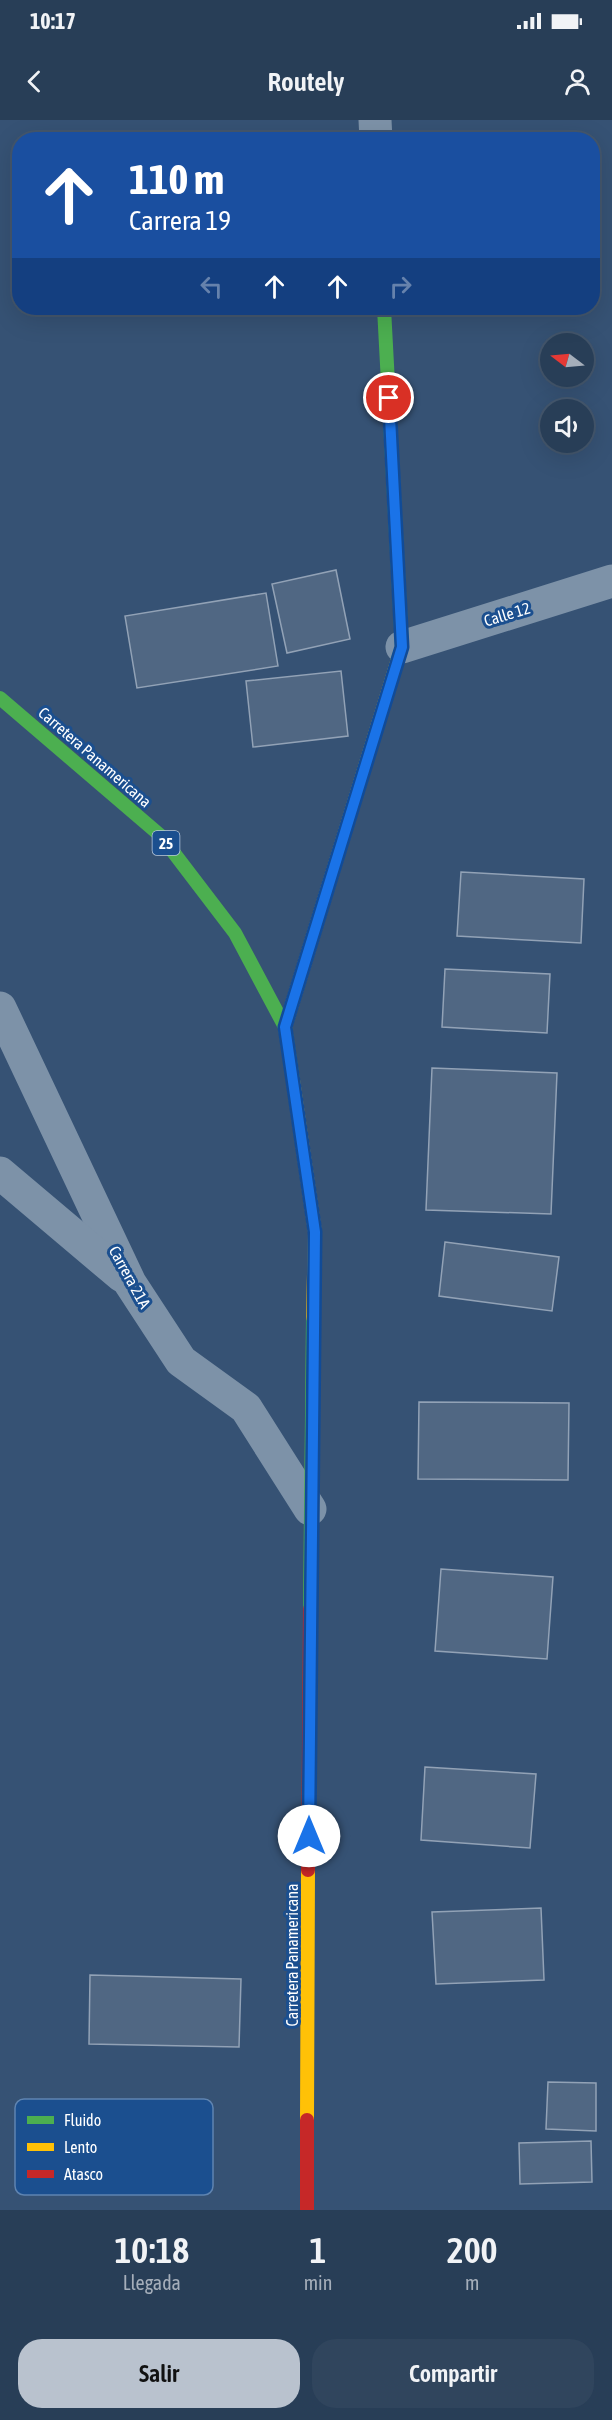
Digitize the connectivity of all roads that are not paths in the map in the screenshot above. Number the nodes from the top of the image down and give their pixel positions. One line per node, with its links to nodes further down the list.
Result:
1 (384, 315): 3 (main road)
2 (612, 581): 3 (street, Calle 12)
3 (402, 647): 6 (main road)
4 (0, 698): 6 (main road, Carretera Panamericana / 25)
5 (0, 1008): 8 (street, Carrera 21A)
6 (285, 1027): 9 (main road, Carretera Panamericana / 25)
7 (0, 1173): 8 (street)
8 (130, 1283): 9 (street, Carrera 21A)
9 (310, 1509): 10 (main road, Carretera Panamericana / 25)
10 (307, 2210)

